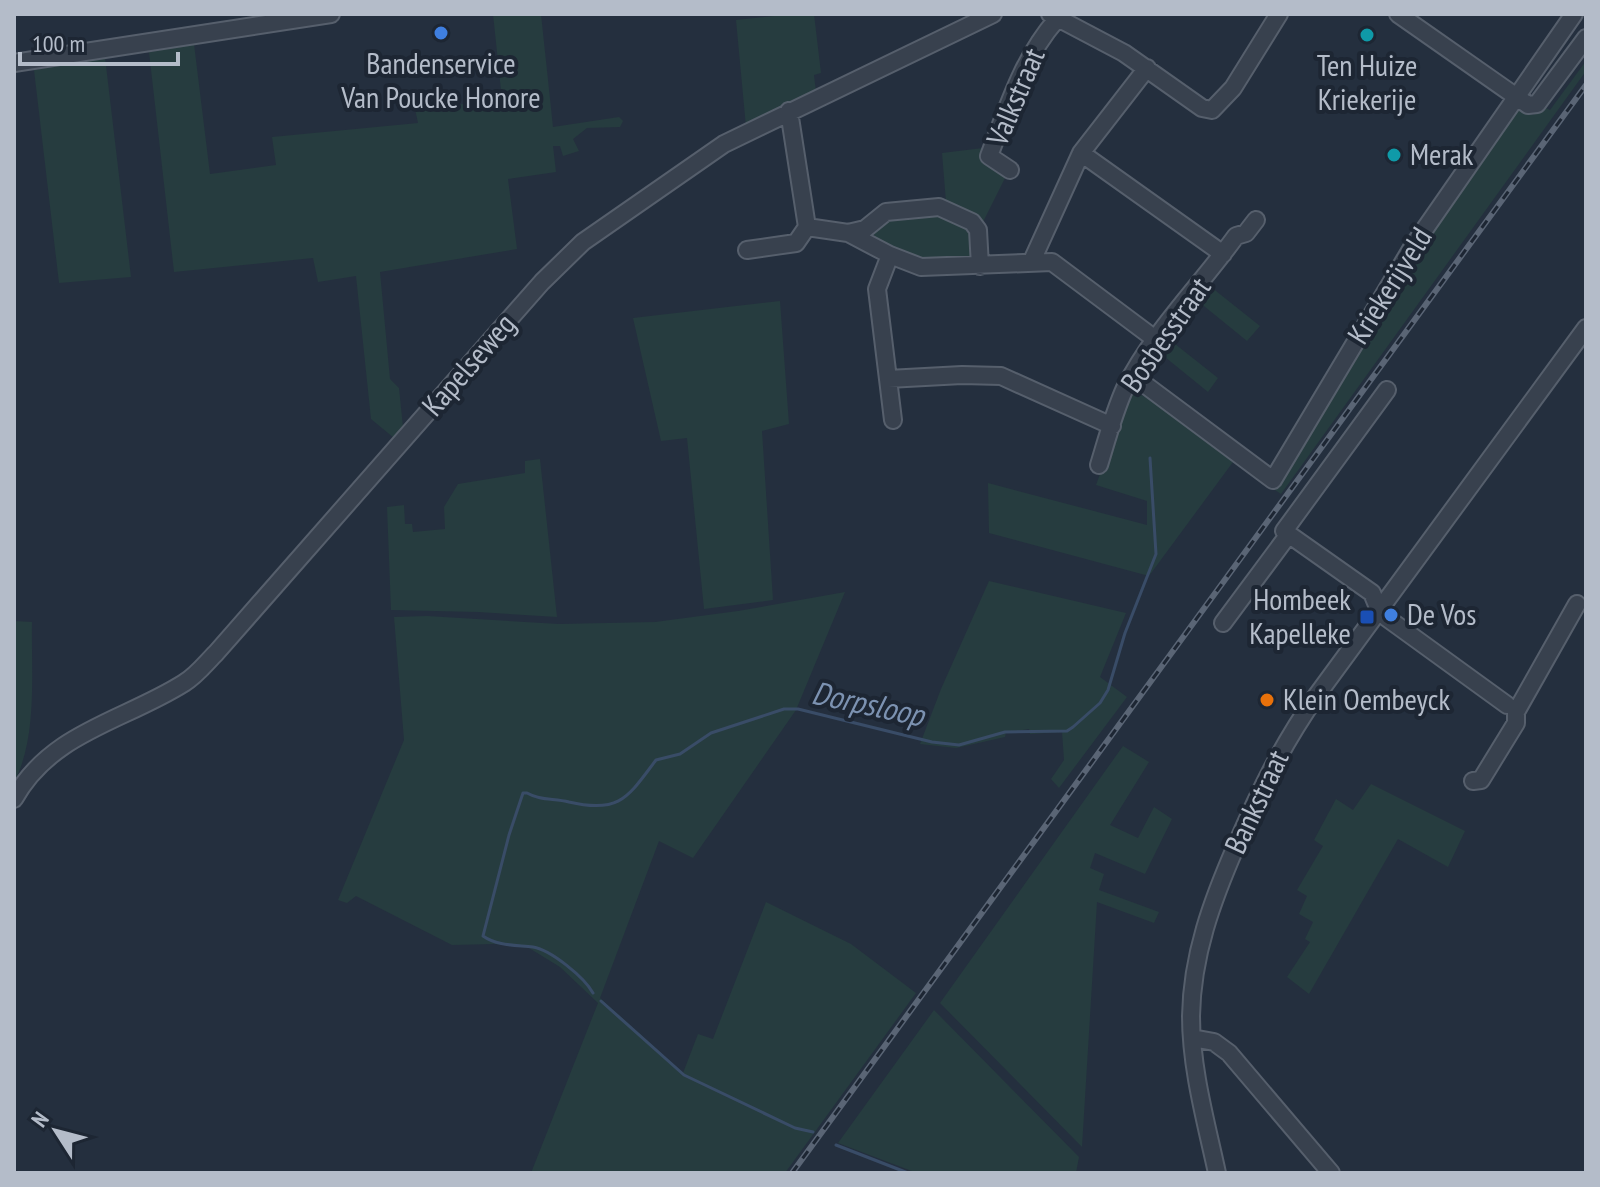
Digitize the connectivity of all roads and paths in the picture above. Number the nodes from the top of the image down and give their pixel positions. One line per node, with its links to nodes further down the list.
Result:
1 (331, 14): 8 (street)
2 (993, 14): 11 (street, Kapelseweg)
3 (1279, 14): 9 (street)
4 (1398, 14): 10 (street)
5 (1574, 14): 10 (street, Kriekerijveld)
6 (1053, 17): 9 (street); 13 (street, Valkstraat)
7 (1586, 38): 10 (street)
8 (14, 63)
9 (1147, 68): 12 (street)
10 (1515, 97): 24 (street, Kriekerijveld)
11 (789, 111): 15 (street); 36 (street, Kapelseweg)
12 (1081, 153): 18 (street); 20 (street)
13 (1010, 170)
14 (1256, 220): 18 (street, Bosbesstraat)
15 (807, 227): 16 (street); 17 (street)
16 (848, 233): 19 (street); 21 (street)
17 (747, 250)
18 (1223, 254): 23 (street, Bosbesstraat)
19 (890, 255): 21 (street); 25 (street)
20 (1031, 263): 21 (street); 23 (street)
21 (980, 266)
22 (1586, 328): 32 (street, Bankstraat)
23 (1155, 339): 24 (street, Bosbesstraat)
24 (1132, 375): 28 (street, Bosbesstraat)
25 (888, 379): 27 (street); 28 (street)
26 (1387, 390): 30 (street)
27 (893, 420)
28 (1112, 426): 29 (street, Bosbesstraat)
29 (1099, 465)
30 (1289, 534): 32 (street); 33 (street)
31 (1577, 604): 35 (street)
32 (1379, 610): 34 (street); 37 (street, Bankstraat)
33 (1223, 623)
34 (1507, 705)
35 (1480, 776)
36 (14, 799)
37 (1192, 1038): 38 (street, Bankstraat); 39 (street)
38 (1217, 1173)
39 (1331, 1173)

